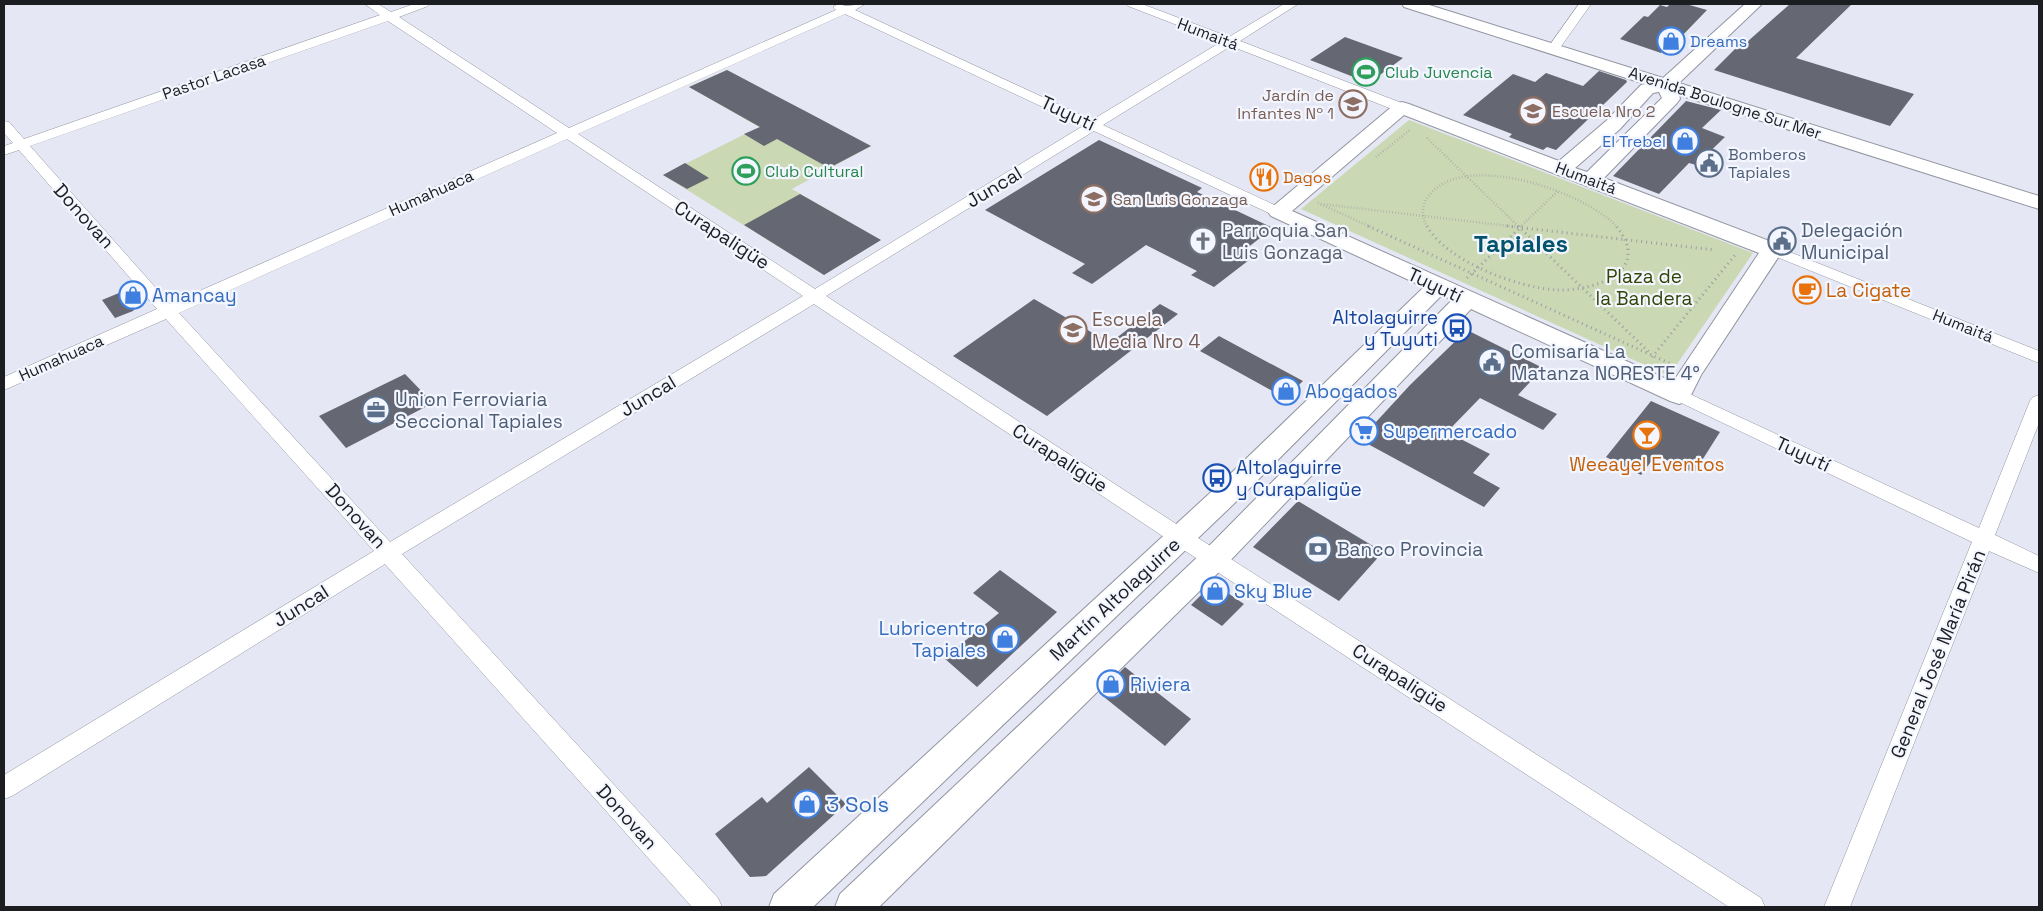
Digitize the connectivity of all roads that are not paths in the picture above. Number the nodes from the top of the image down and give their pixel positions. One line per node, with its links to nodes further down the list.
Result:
1 (371, 4): 11 (street, Curapaligüe)
2 (424, 4): 11 (street, Pastor Lacasa)
3 (831, 4): 10 (street, Tuyutí)
4 (859, 4): 10 (street, Humahuaca)
5 (1132, 4): 12 (street, Humaitá)
6 (1292, 4): 12 (street, Juncal)
7 (1410, 4): 13 (street, Avenida Boulogne Sur Mer)
8 (1584, 4): 13 (street)
9 (1754, 4): 14 (street)
10 (845, 10): 17 (street, Tuyutí); 19 (street, Humahuaca)
11 (390, 16): 19 (street, Curapaligüe); 21 (street, Pastor Lacasa)
12 (1231, 43): 15 (street, Humaitá); 17 (street, Juncal)
13 (1553, 49): 14 (street, Avenida Boulogne Sur Mer)
14 (1666, 85): 18 (street); 20 (street); 23 (street, Avenida Boulogne Sur Mer)
15 (1402, 108): 22 (street, Humaitá); 24 (street)
16 (4, 125): 21 (street, Donovan)
17 (1094, 125): 24 (street, Tuyutí); 27 (street, Juncal)
18 (1613, 125): 20 (street); 22 (street)
19 (567, 133): 27 (street, Curapaligüe); 28 (street, Humahuaca)
20 (1636, 134): 22 (street)
21 (12, 148): 28 (street, Donovan)
22 (1576, 174): 25 (street, Humaitá)
23 (2039, 203)
24 (1278, 212): 26 (street, Tuyutí)
25 (1772, 250): 29 (street, Humaitá); 31 (street)
26 (1457, 288): 31 (street, Tuyutí); 33 (street, Martín Altolaguirre); 36 (street, Martín Altolaguirre)
27 (815, 296): 33 (street, Curapaligüe); 35 (street, Juncal)
28 (167, 310): 30 (street, Humahuaca); 35 (street, Donovan)
29 (2039, 357)
30 (4, 384)
31 (1680, 395): 34 (street, Tuyutí)
32 (2039, 400): 34 (street, General José María Pirán)
33 (1180, 537): 36 (street, Curapaligüe); 40 (street, Martín Altolaguirre)
34 (1984, 540): 37 (street, Tuyutí); 43 (street, General José María Pirán)
35 (389, 552): 38 (street, Juncal); 39 (street, Donovan)
36 (1215, 558): 41 (street, Martín Altolaguirre); 42 (street, Curapaligüe)
37 (2039, 565)
38 (4, 788)
39 (709, 907)
40 (787, 907)
41 (853, 907)
42 (1752, 907)
43 (1837, 907)

